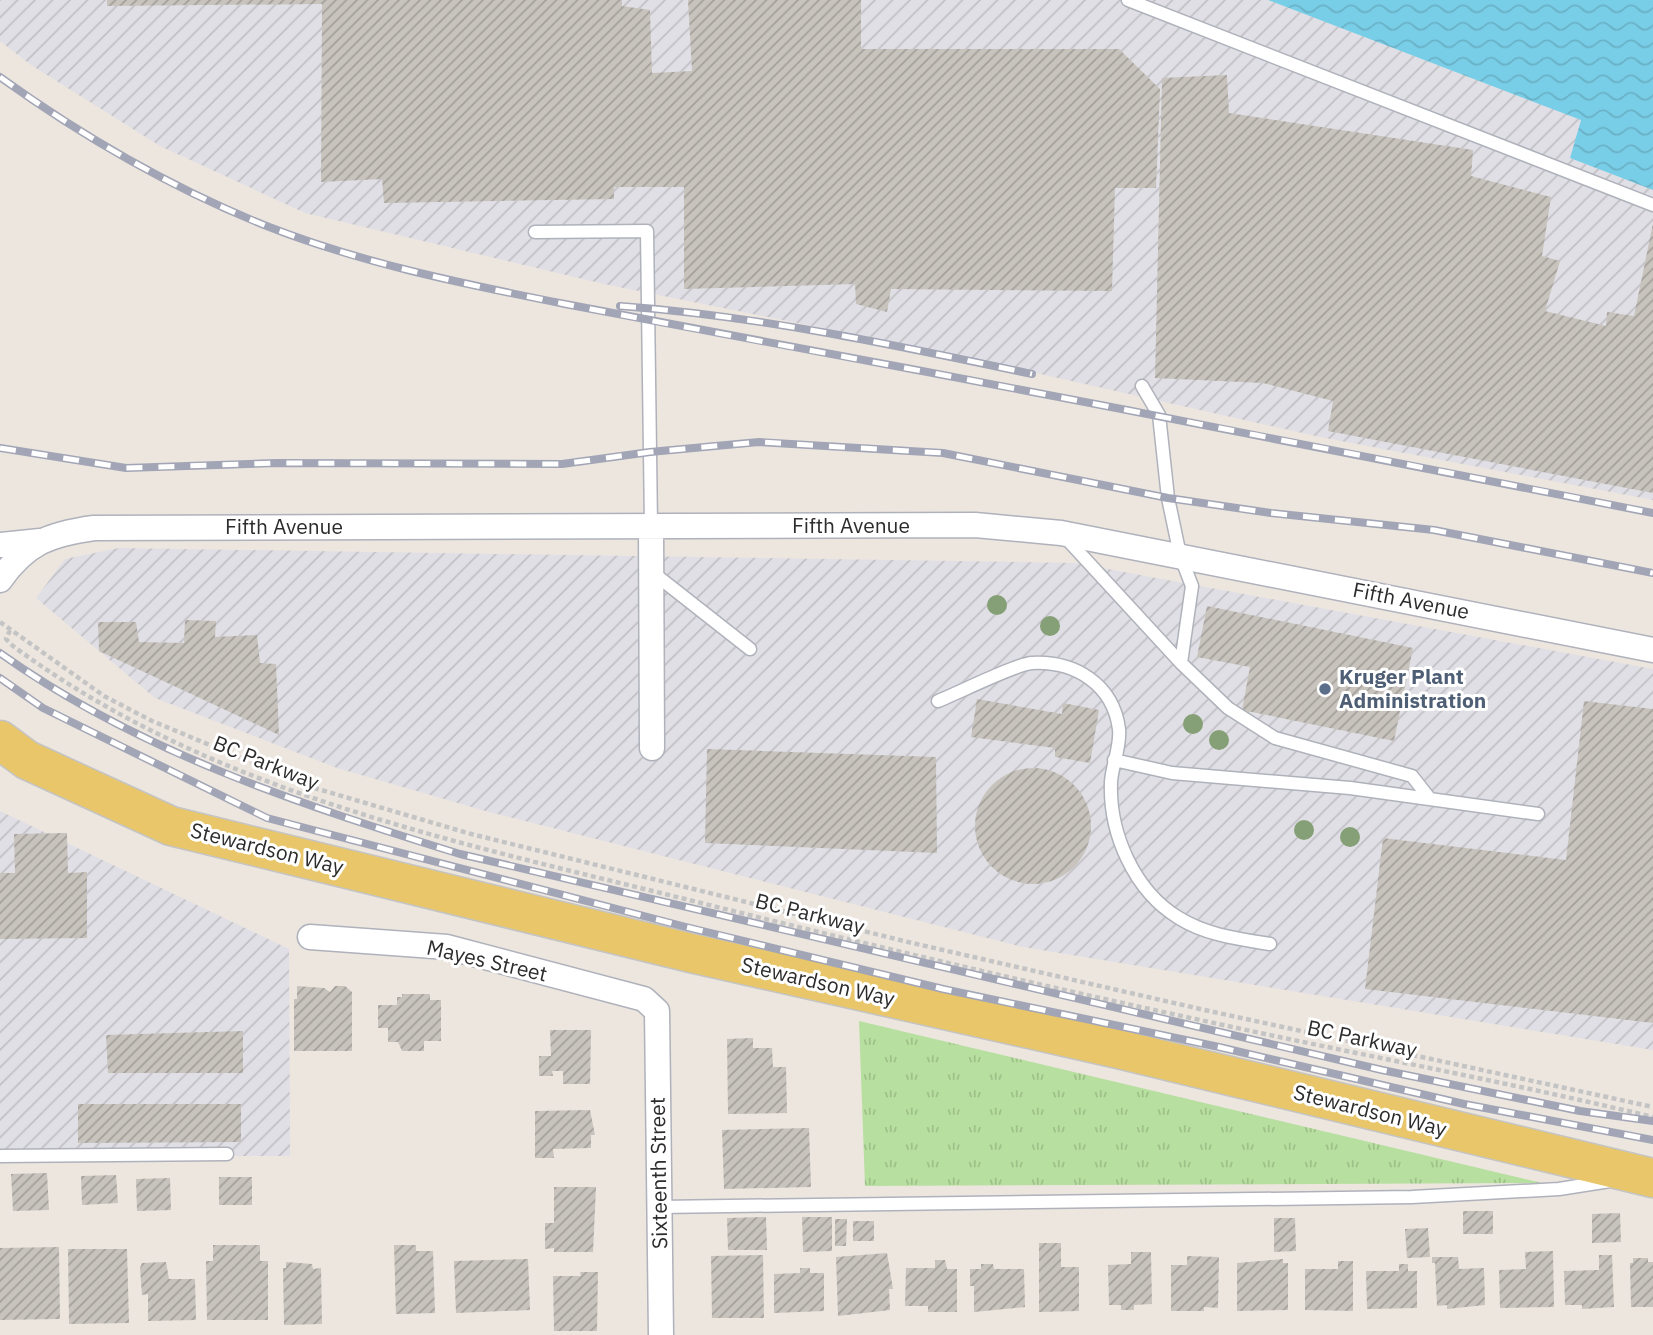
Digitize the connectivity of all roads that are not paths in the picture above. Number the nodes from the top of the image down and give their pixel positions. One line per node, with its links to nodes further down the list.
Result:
1 (1128, 0): 2 (lane)
2 (1653, 205)
3 (535, 232): 5 (lane)
4 (1142, 386): 9 (lane)
5 (651, 526): 6 (street, Fifth Avenue); 7 (street, Fifth Avenue); 10 (street)
6 (1060, 533): 9 (street, Fifth Avenue); 14 (lane)
7 (40, 541): 8 (street, Fifth Avenue); 11 (street, Fifth Avenue)
8 (0, 545)
9 (1180, 555): 13 (street, Fifth Avenue); 14 (lane)
10 (652, 572): 12 (lane); 17 (street)
11 (0, 580)
12 (750, 649)
13 (1653, 650)
14 (1181, 663): 19 (lane)
15 (938, 701): 18 (lane)
16 (0, 740): 26 (main road, Stewardson Way)
17 (652, 748)
18 (1114, 761): 19 (lane); 22 (lane)
19 (1430, 799): 20 (lane)
20 (1538, 814)
21 (310, 937): 23 (street, Mayes Street)
22 (1270, 944)
23 (657, 1011): 27 (street, Sixteenth Street)
24 (227, 1154): 25 (lane)
25 (0, 1156)
26 (1648, 1177): 27 (lane)
27 (659, 1207): 28 (street, Sixteenth Street)
28 (662, 1335)

